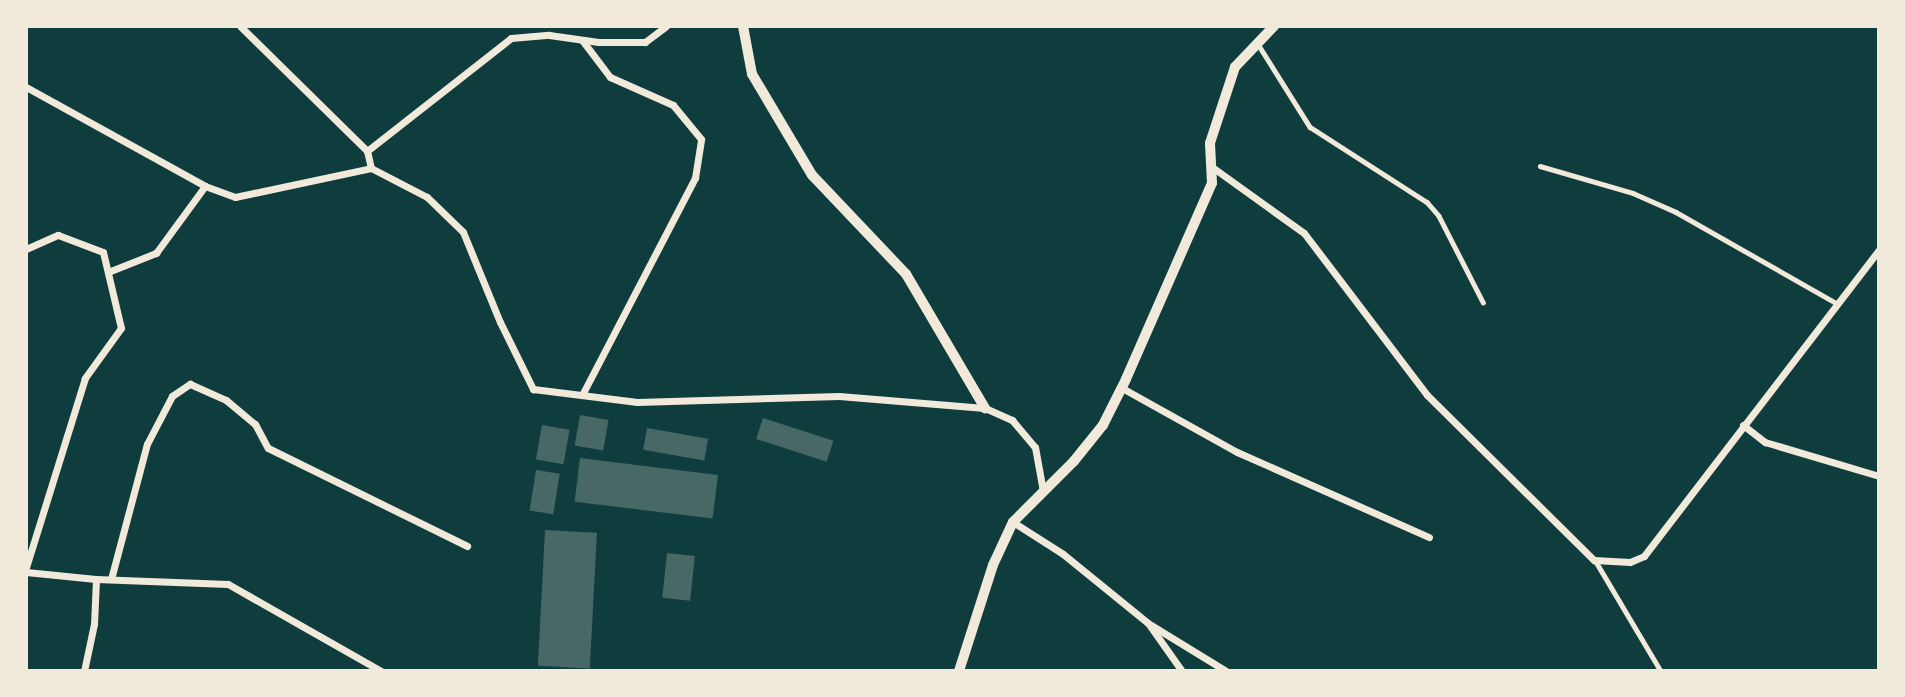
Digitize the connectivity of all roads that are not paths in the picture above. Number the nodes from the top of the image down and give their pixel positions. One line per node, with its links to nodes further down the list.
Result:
1 (240, 26): 8 (street)
2 (666, 26): 5 (street)
3 (743, 26): 20 (street)
4 (1274, 26): 6 (street)
5 (582, 40): 8 (street); 19 (street)
6 (1258, 43): 10 (street); 16 (lane)
7 (26, 87): 12 (street)
8 (368, 151): 11 (street)
9 (1540, 166): 17 (lane)
10 (1212, 167): 18 (street); 27 (street)
11 (371, 168): 12 (street); 19 (street)
12 (205, 186): 15 (street)
13 (26, 249): 15 (street)
14 (1879, 250): 17 (street)
15 (108, 272): 28 (street)
16 (1483, 302)
17 (1839, 305): 21 (street)
18 (1122, 388): 23 (street); 25 (street)
19 (582, 395): 20 (street)
20 (985, 408): 23 (street)
21 (1743, 425): 22 (street); 27 (street)
22 (1879, 476)
23 (1042, 491): 24 (street)
24 (1013, 522): 31 (street); 34 (street)
25 (1429, 537)
26 (467, 545): 30 (street)
27 (1594, 560): 37 (lane)
28 (26, 569): 29 (street)
29 (96, 579): 30 (street); 32 (street)
30 (111, 579): 33 (street)
31 (1148, 623): 35 (street); 36 (street)
32 (84, 671)
33 (381, 671)
34 (959, 671)
35 (1182, 671)
36 (1226, 671)
37 (1661, 671)

